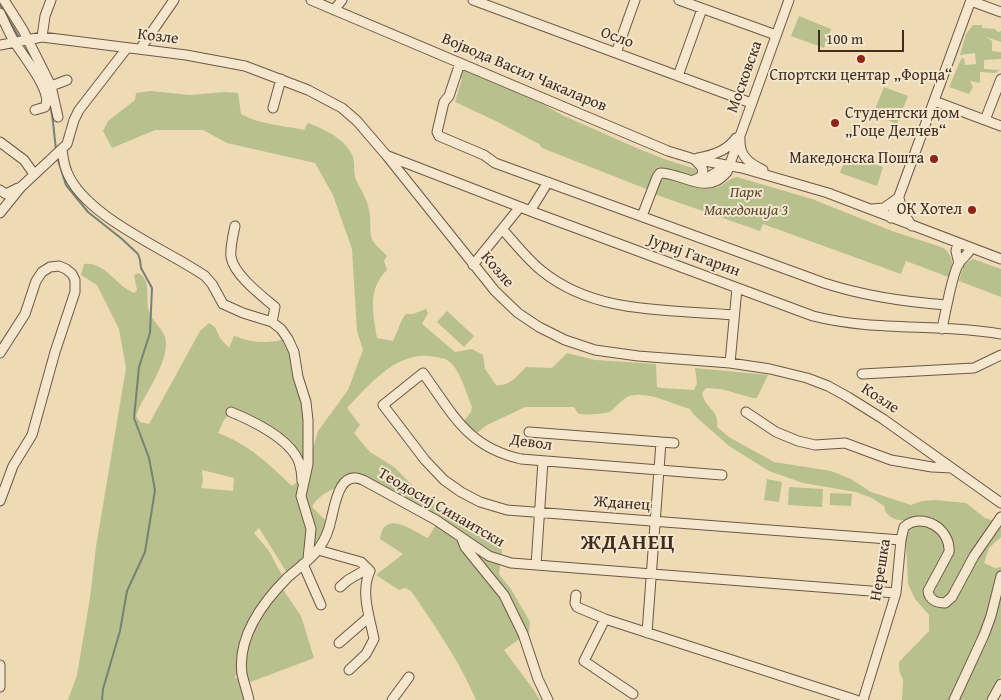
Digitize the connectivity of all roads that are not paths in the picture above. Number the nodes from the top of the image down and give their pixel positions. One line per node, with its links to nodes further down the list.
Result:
1 (4, 0): 17 (street)
2 (51, 0): 15 (street)
3 (174, 0): 21 (street)
4 (310, 0): 12 (street, Војвода Васил Чакаларов)
5 (342, 0): 12 (street)
6 (473, 0): 22 (street, Осло)
7 (635, 0): 22 (street)
8 (679, 0): 11 (street)
9 (790, 0): 16 (street, Московска)
10 (971, 0): 13 (street); 29 (street)
11 (702, 9): 16 (street); 24 (street)
12 (334, 10): 23 (street, Војвода Васил Чакаларов)
13 (1001, 12)
14 (0, 13): 18 (street)
15 (42, 36): 17 (street, Козле); 20 (street, Козле)
16 (776, 36): 30 (street, Московска)
17 (27, 40): 18 (street, Козле); 28 (street)
18 (15, 42): 19 (street, Козле); 28 (street)
19 (0, 45)
20 (127, 48): 21 (street, Козле); 38 (street)
21 (140, 49): 25 (street, Козле)
22 (616, 53): 24 (street, Осло)
23 (460, 63): 40 (street, Војвода Васил Чакаларов); 44 (street, Јуриј Гагарин)
24 (678, 76): 30 (street, Осло)
25 (281, 79): 31 (street); 39 (street, Козле)
26 (1001, 79): 34 (street)
27 (67, 80): 28 (street)
28 (47, 88): 32 (street); 33 (street)
29 (934, 101): 34 (street); 48 (street)
30 (751, 103): 36 (street, Московска)
31 (273, 108)
32 (35, 110)
33 (58, 117)
34 (985, 120): 35 (street)
35 (1001, 126)
36 (741, 132): 40 (street); 41 (street, Московска); 43 (street)
37 (0, 142): 42 (street)
38 (62, 150): 42 (street); 66 (street)
39 (388, 156): 49 (street, Јуриј Гагарин); 62 (street, Козле)
40 (694, 158): 41 (street, Војвода Васил Чакаларов); 45 (street)
41 (729, 165): 43 (street, Војвода Васил Чакаларов); 45 (street)
42 (34, 174): 46 (street)
43 (774, 177): 50 (street)
44 (548, 182): 51 (street); 53 (street, Јуриј Гагарин)
45 (694, 182): 53 (street, Јуриј Гагарин)
46 (21, 187): 47 (street); 52 (street)
47 (0, 190)
48 (899, 196): 50 (street); 54 (street); 56 (street)
49 (520, 207): 51 (street, Јуриј Гагарин); 57 (street)
50 (869, 209): 54 (street)
51 (530, 211): 63 (street, Јуриј Гагарин)
52 (0, 212)
53 (642, 216): 64 (street, Јуриј Гагарин)
54 (892, 218): 56 (street)
55 (235, 226): 66 (street)
56 (912, 226): 58 (street)
57 (502, 230): 62 (street); 65 (street)
58 (958, 243): 59 (street); 61 (street)
59 (971, 248): 60 (street); 61 (street)
60 (1001, 259)
61 (959, 264): 64 (street)
62 (473, 265): 71 (street, Козле)
63 (737, 288): 65 (street); 67 (street, Јуриј Гагарин)
64 (947, 305): 67 (street)
65 (734, 315): 71 (street)
66 (272, 322): 83 (street)
67 (942, 329): 68 (street, Јуриј Гагарин)
68 (1001, 334)
69 (0, 353): 84 (street)
70 (1001, 355): 72 (street)
71 (730, 363): 80 (street, Козле)
72 (862, 374)
73 (383, 405): 79 (street, Девол); 86 (street, Жданец)
74 (231, 412): 83 (street)
75 (746, 412): 80 (street)
76 (529, 432): 77 (street, Девол)
77 (661, 442): 78 (street, Девол); 81 (street)
78 (674, 443)
79 (542, 461): 81 (street, Девол); 86 (street)
80 (953, 468): 85 (street, Козле)
81 (659, 470): 82 (street, Девол); 88 (street)
82 (722, 476)
83 (302, 486): 92 (street)
84 (0, 501)
85 (1001, 503)
86 (539, 513): 88 (street, Жданец); 93 (street)
87 (1001, 517): 90 (street, Нерешка)
88 (655, 521): 90 (street, Жданец); 95 (street)
89 (462, 538): 91 (street, Теодосиј Синаитски); 93 (street, Теодосиј Синаитски); 113 (street)
90 (901, 540): 98 (street, Нерешка)
91 (318, 550): 92 (street, Теодосиј Синаитски); 94 (street)
92 (305, 561): 100 (street); 111 (street, Теодосиј Синаитски)
93 (536, 565): 95 (street, Теодосиј Синаитски)
94 (367, 569): 97 (street); 101 (street)
95 (651, 574): 98 (street, Теодосиј Синаитски); 103 (street)
96 (1001, 576): 116 (street)
97 (340, 586)
98 (896, 593): 115 (street, Нерешка)
99 (576, 595): 102 (street)
100 (321, 606)
101 (369, 617): 104 (street); 106 (street)
102 (605, 619): 103 (street); 110 (street)
103 (647, 633): 114 (street)
104 (339, 643)
105 (0, 665): 109 (street)
106 (349, 670)
107 (409, 677): 112 (street)
108 (1001, 684): 117 (street)
109 (0, 687)
110 (633, 694)
111 (250, 700)
112 (392, 700)
113 (548, 700)
114 (856, 700)
115 (863, 700)
116 (954, 700)
117 (992, 700)

